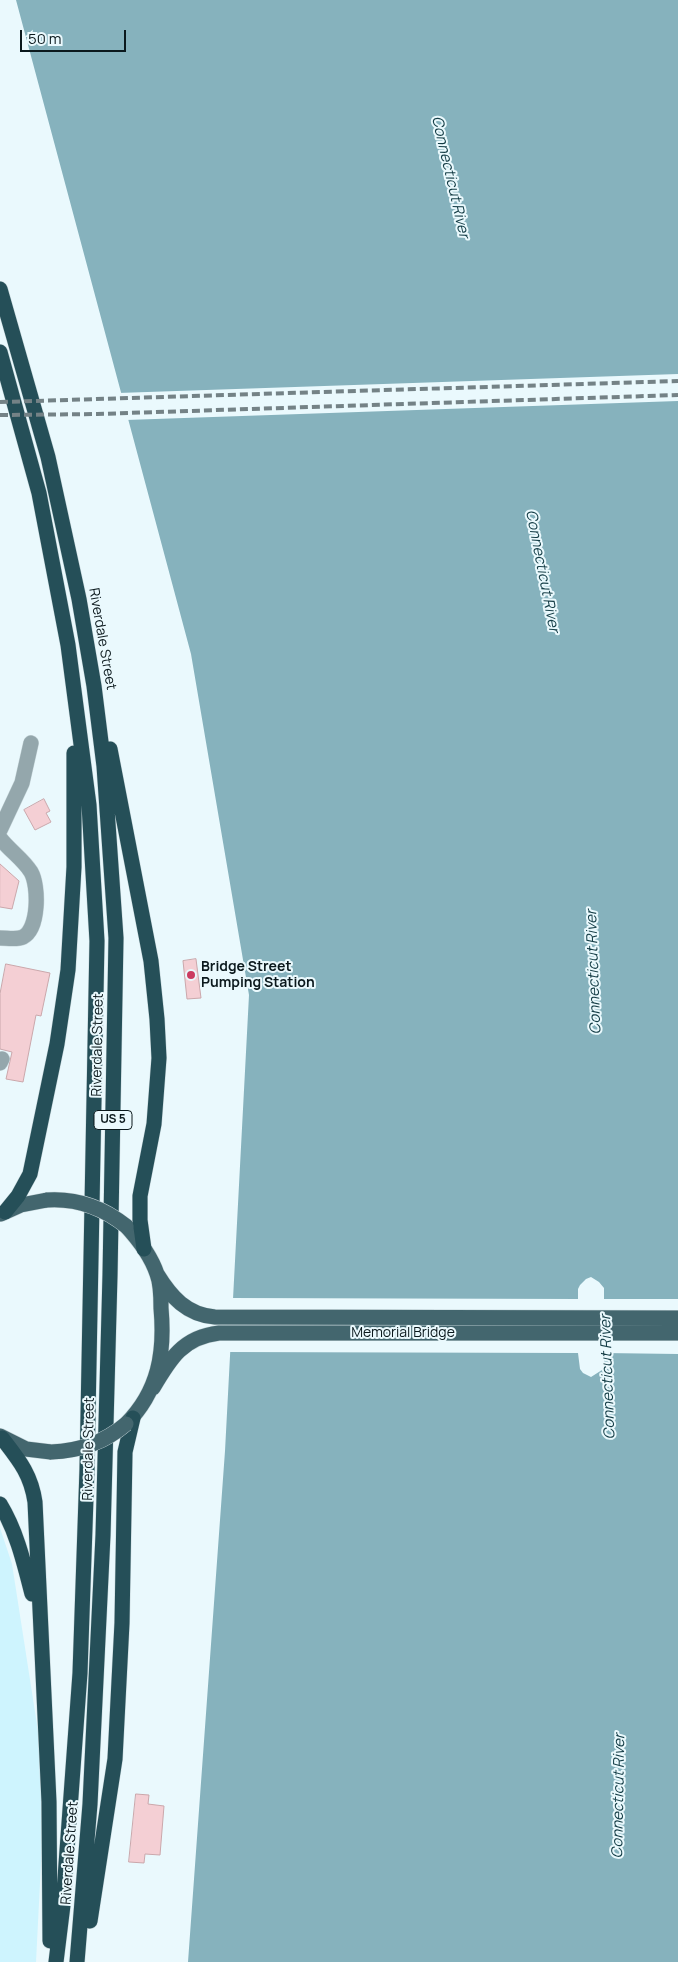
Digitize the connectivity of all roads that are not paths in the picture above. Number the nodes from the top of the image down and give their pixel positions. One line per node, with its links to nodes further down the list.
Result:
1 (0, 289): 4 (highway, Riverdale Street / US 5)
2 (0, 352): 3 (highway, Riverdale Street / US 5)
3 (73, 682): 9 (highway); 20 (highway, Riverdale Street / US 5)
4 (94, 686): 10 (highway); 21 (highway, Riverdale Street / US 5)
5 (31, 743): 6 (street)
6 (0, 830)
7 (0, 838): 8 (street)
8 (0, 938)
9 (3, 1214): 10 (main road, bridge)
10 (144, 1249): 11 (main road)
11 (157, 1274): 12 (main road, Memorial Bridge); 14 (main road)
12 (678, 1318)
13 (678, 1333): 14 (main road, Memorial Bridge)
14 (153, 1388): 15 (main road, Memorial Bridge)
15 (129, 1421): 16 (main road, bridge); 22 (highway)
16 (1, 1437): 18 (highway)
17 (0, 1504): 18 (highway)
18 (39, 1620): 19 (highway)
19 (50, 1962)
20 (56, 1962)
21 (77, 1962)
22 (82, 1962)

